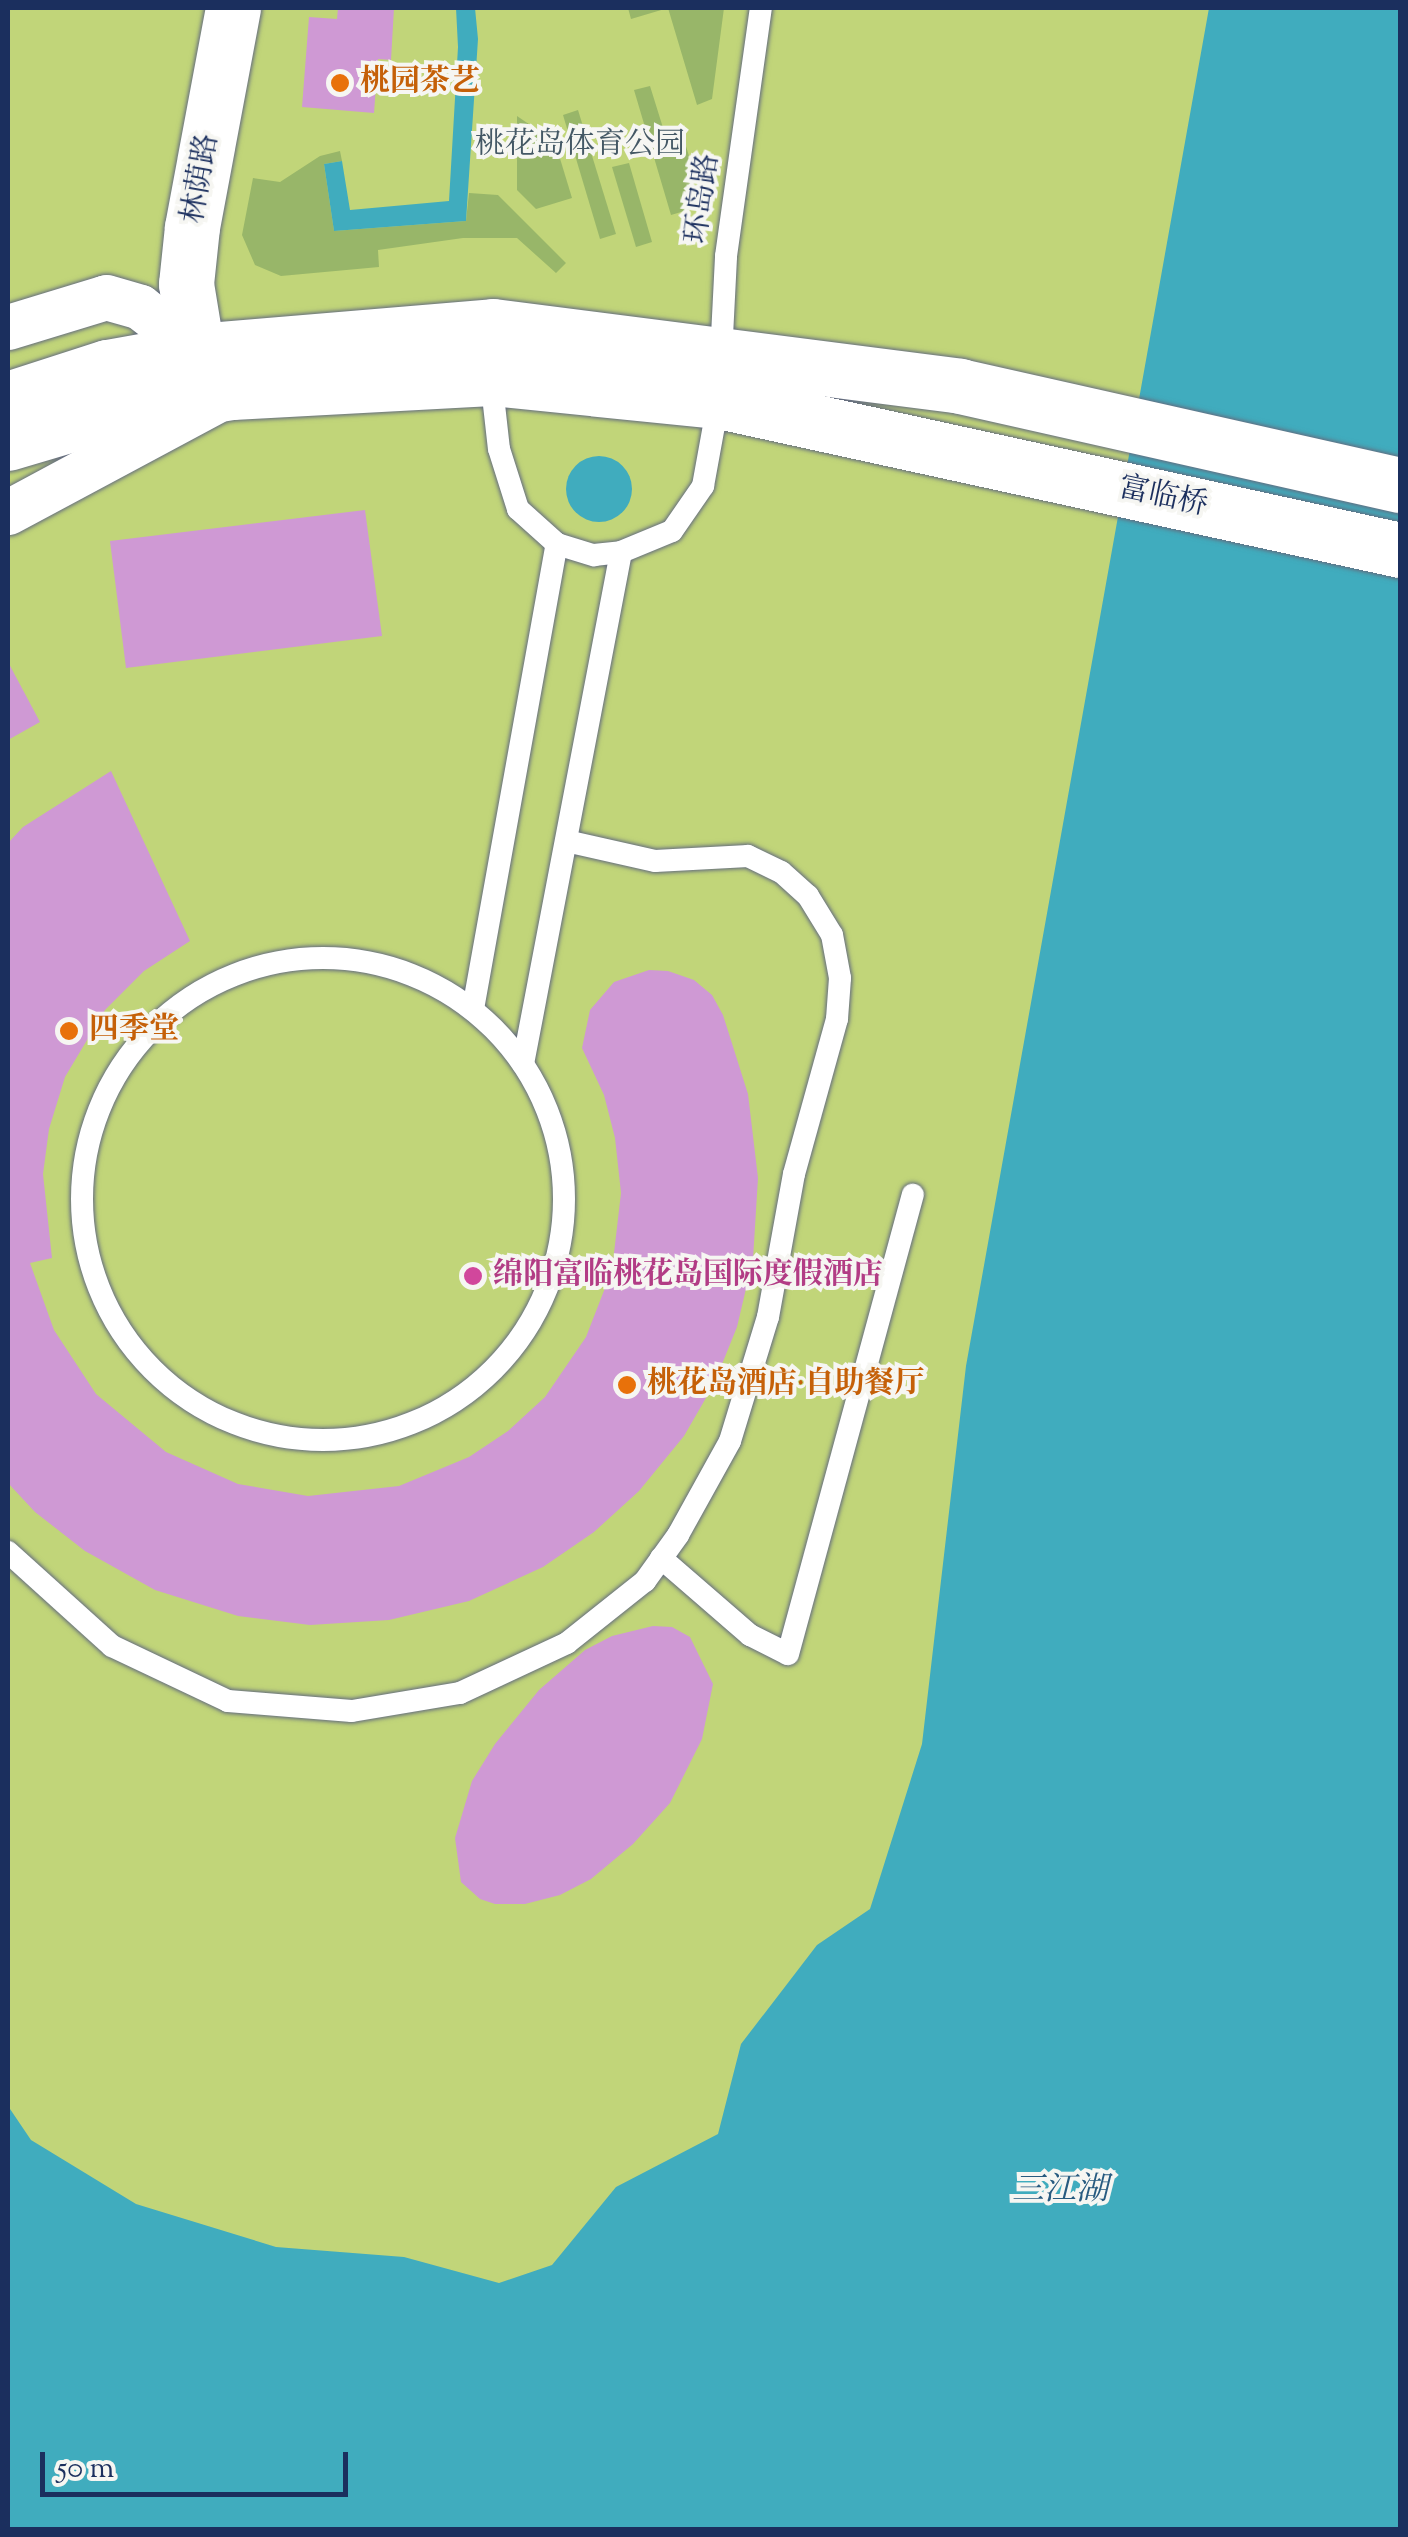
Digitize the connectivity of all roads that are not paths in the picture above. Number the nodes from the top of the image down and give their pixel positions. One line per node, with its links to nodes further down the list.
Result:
1 (233, 8): 4 (main road, 林荫路)
2 (761, 8): 5 (lane, 环岛路)
3 (8, 328): 4 (street)
4 (197, 351): 5 (main road); 8 (main road)
5 (720, 377): 6 (main road); 10 (main road); 13 (main road, 富临桥); 14 (lane, 环岛路)
6 (491, 378): 7 (main road); 12 (lane)
7 (232, 392): 9 (main road); 11 (street)
8 (8, 398)
9 (8, 443)
10 (1400, 485)
11 (8, 512)
12 (557, 544): 14 (lane); 16 (lane)
13 (1400, 550)
14 (620, 552): 15 (lane)
15 (566, 841): 17 (lane); 20 (lane)
16 (472, 1008): 17 (lane); 17 (lane)
17 (523, 1064)
18 (913, 1195): 20 (lane)
19 (8, 1552): 20 (lane)
20 (662, 1558)

